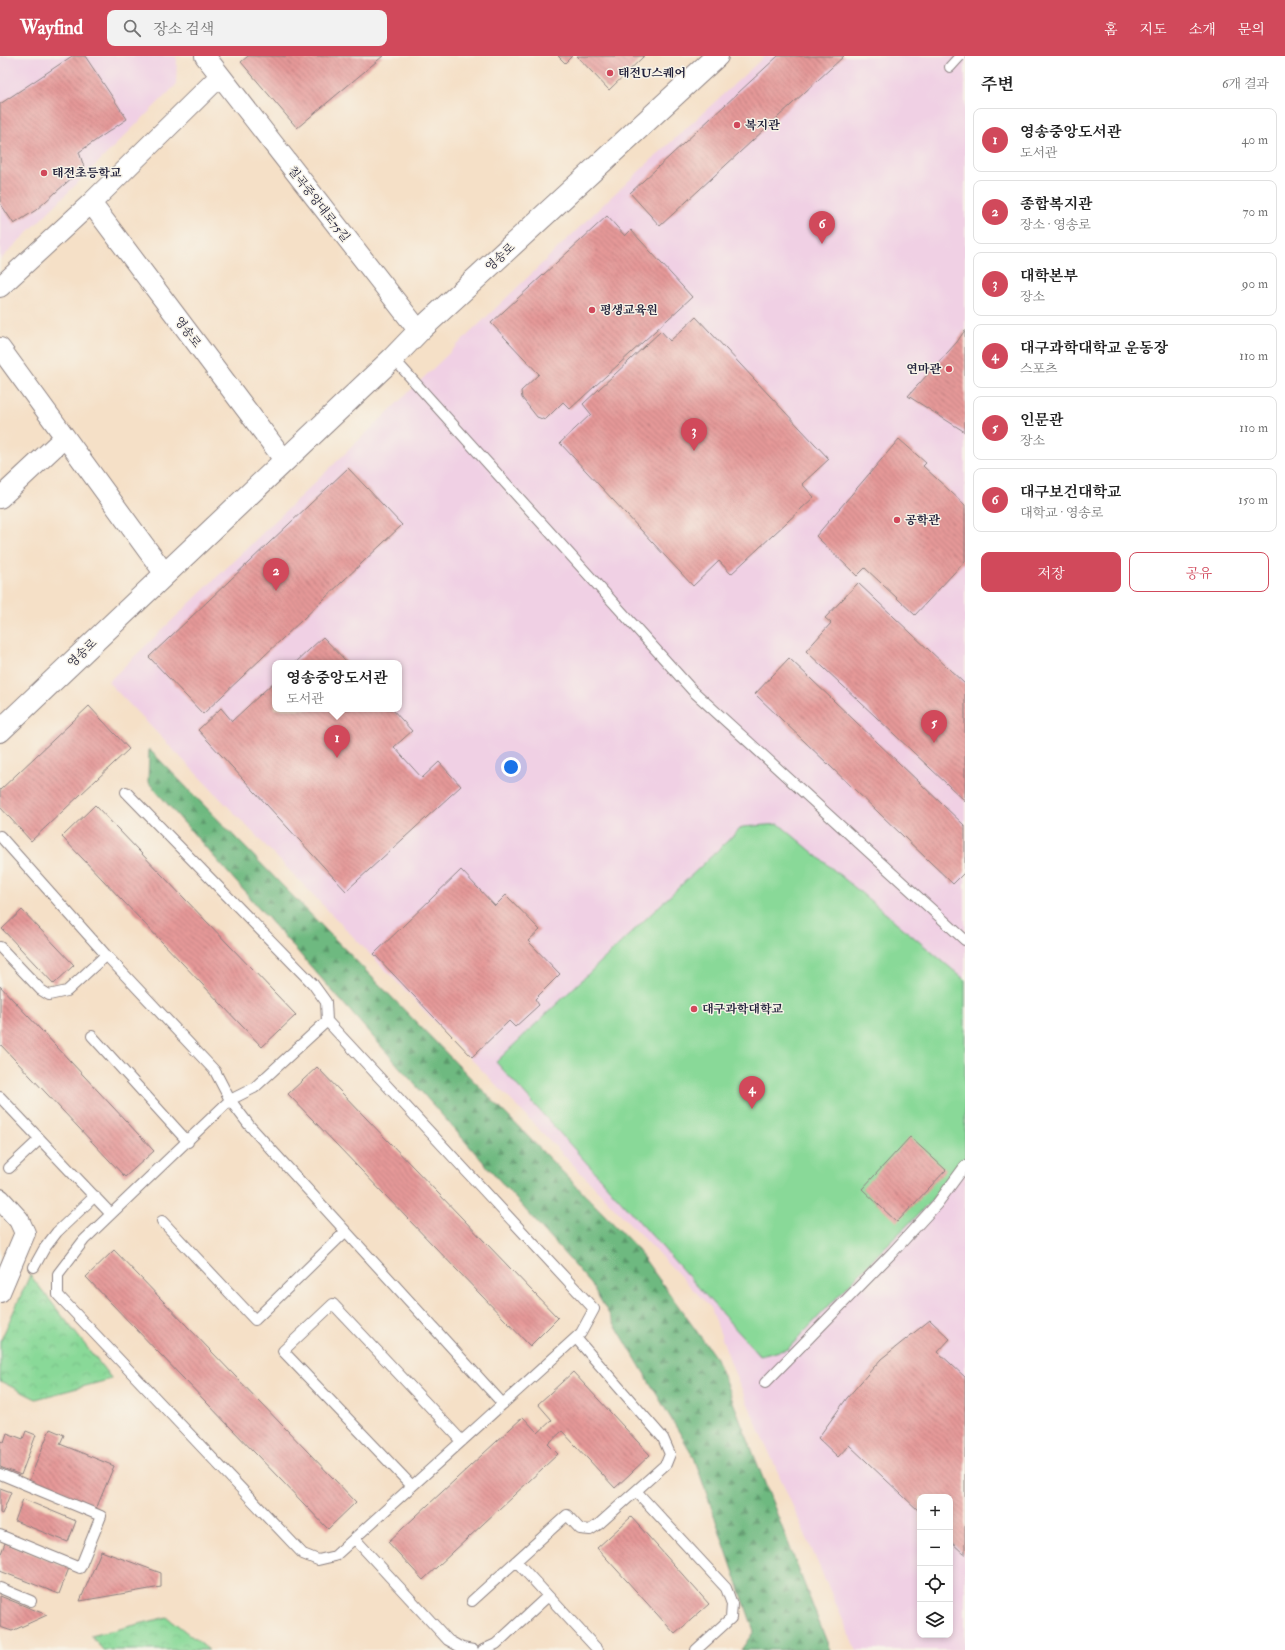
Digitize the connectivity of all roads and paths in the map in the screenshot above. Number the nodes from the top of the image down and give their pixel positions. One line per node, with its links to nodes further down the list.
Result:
1 (205, 56): 5 (street, 칠곡중앙대로75길)
2 (717, 56): 8 (main road, 영송로)
3 (960, 56): 4 (lane)
4 (950, 67)
5 (220, 76): 6 (street); 8 (street, 칠곡중앙대로75길)
6 (91, 203): 7 (street); 12 (street, 영송로)
7 (0, 287)
8 (419, 331): 10 (main road, 영송로)
9 (0, 348): 11 (street)
10 (393, 358): 12 (main road, 영송로); 18 (lane)
11 (65, 438): 13 (street); 14 (street)
12 (285, 461): 14 (main road, 영송로)
13 (0, 498)
14 (165, 574): 15 (main road, 영송로)
15 (0, 731)
16 (126, 792): 21 (lane)
17 (0, 836): 20 (lane)
18 (965, 940)
19 (0, 947): 20 (lane)
20 (106, 955): 24 (lane)
21 (327, 1021): 24 (lane); 36 (lane)
22 (92, 1036): 26 (lane)
23 (0, 1097): 25 (lane)
24 (230, 1100): 26 (lane); 33 (lane)
25 (40, 1139): 28 (lane); 29 (lane)
26 (188, 1142): 31 (lane)
27 (965, 1166): 37 (lane)
28 (9, 1168)
29 (95, 1196): 31 (lane); 34 (lane)
30 (0, 1199): 35 (street)
31 (112, 1214): 44 (lane)
32 (162, 1222): 33 (lane)
33 (346, 1232): 38 (lane)
34 (34, 1267)
35 (0, 1292)
36 (576, 1338): 38 (lane); 42 (lane)
37 (765, 1383)
38 (503, 1404): 39 (lane)
39 (462, 1441): 41 (lane); 41 (lane)
40 (0, 1474): 43 (lane)
41 (412, 1486): 44 (lane)
42 (636, 1491): 45 (lane); 53 (lane)
43 (0, 1535)
44 (355, 1539): 50 (lane)
45 (516, 1561): 47 (lane); 49 (lane)
46 (0, 1588): 48 (lane)
47 (548, 1596): 51 (lane); 52 (lane)
48 (31, 1601)
49 (472, 1601)
50 (473, 1650)
51 (483, 1650)
52 (598, 1650)
53 (696, 1650)

